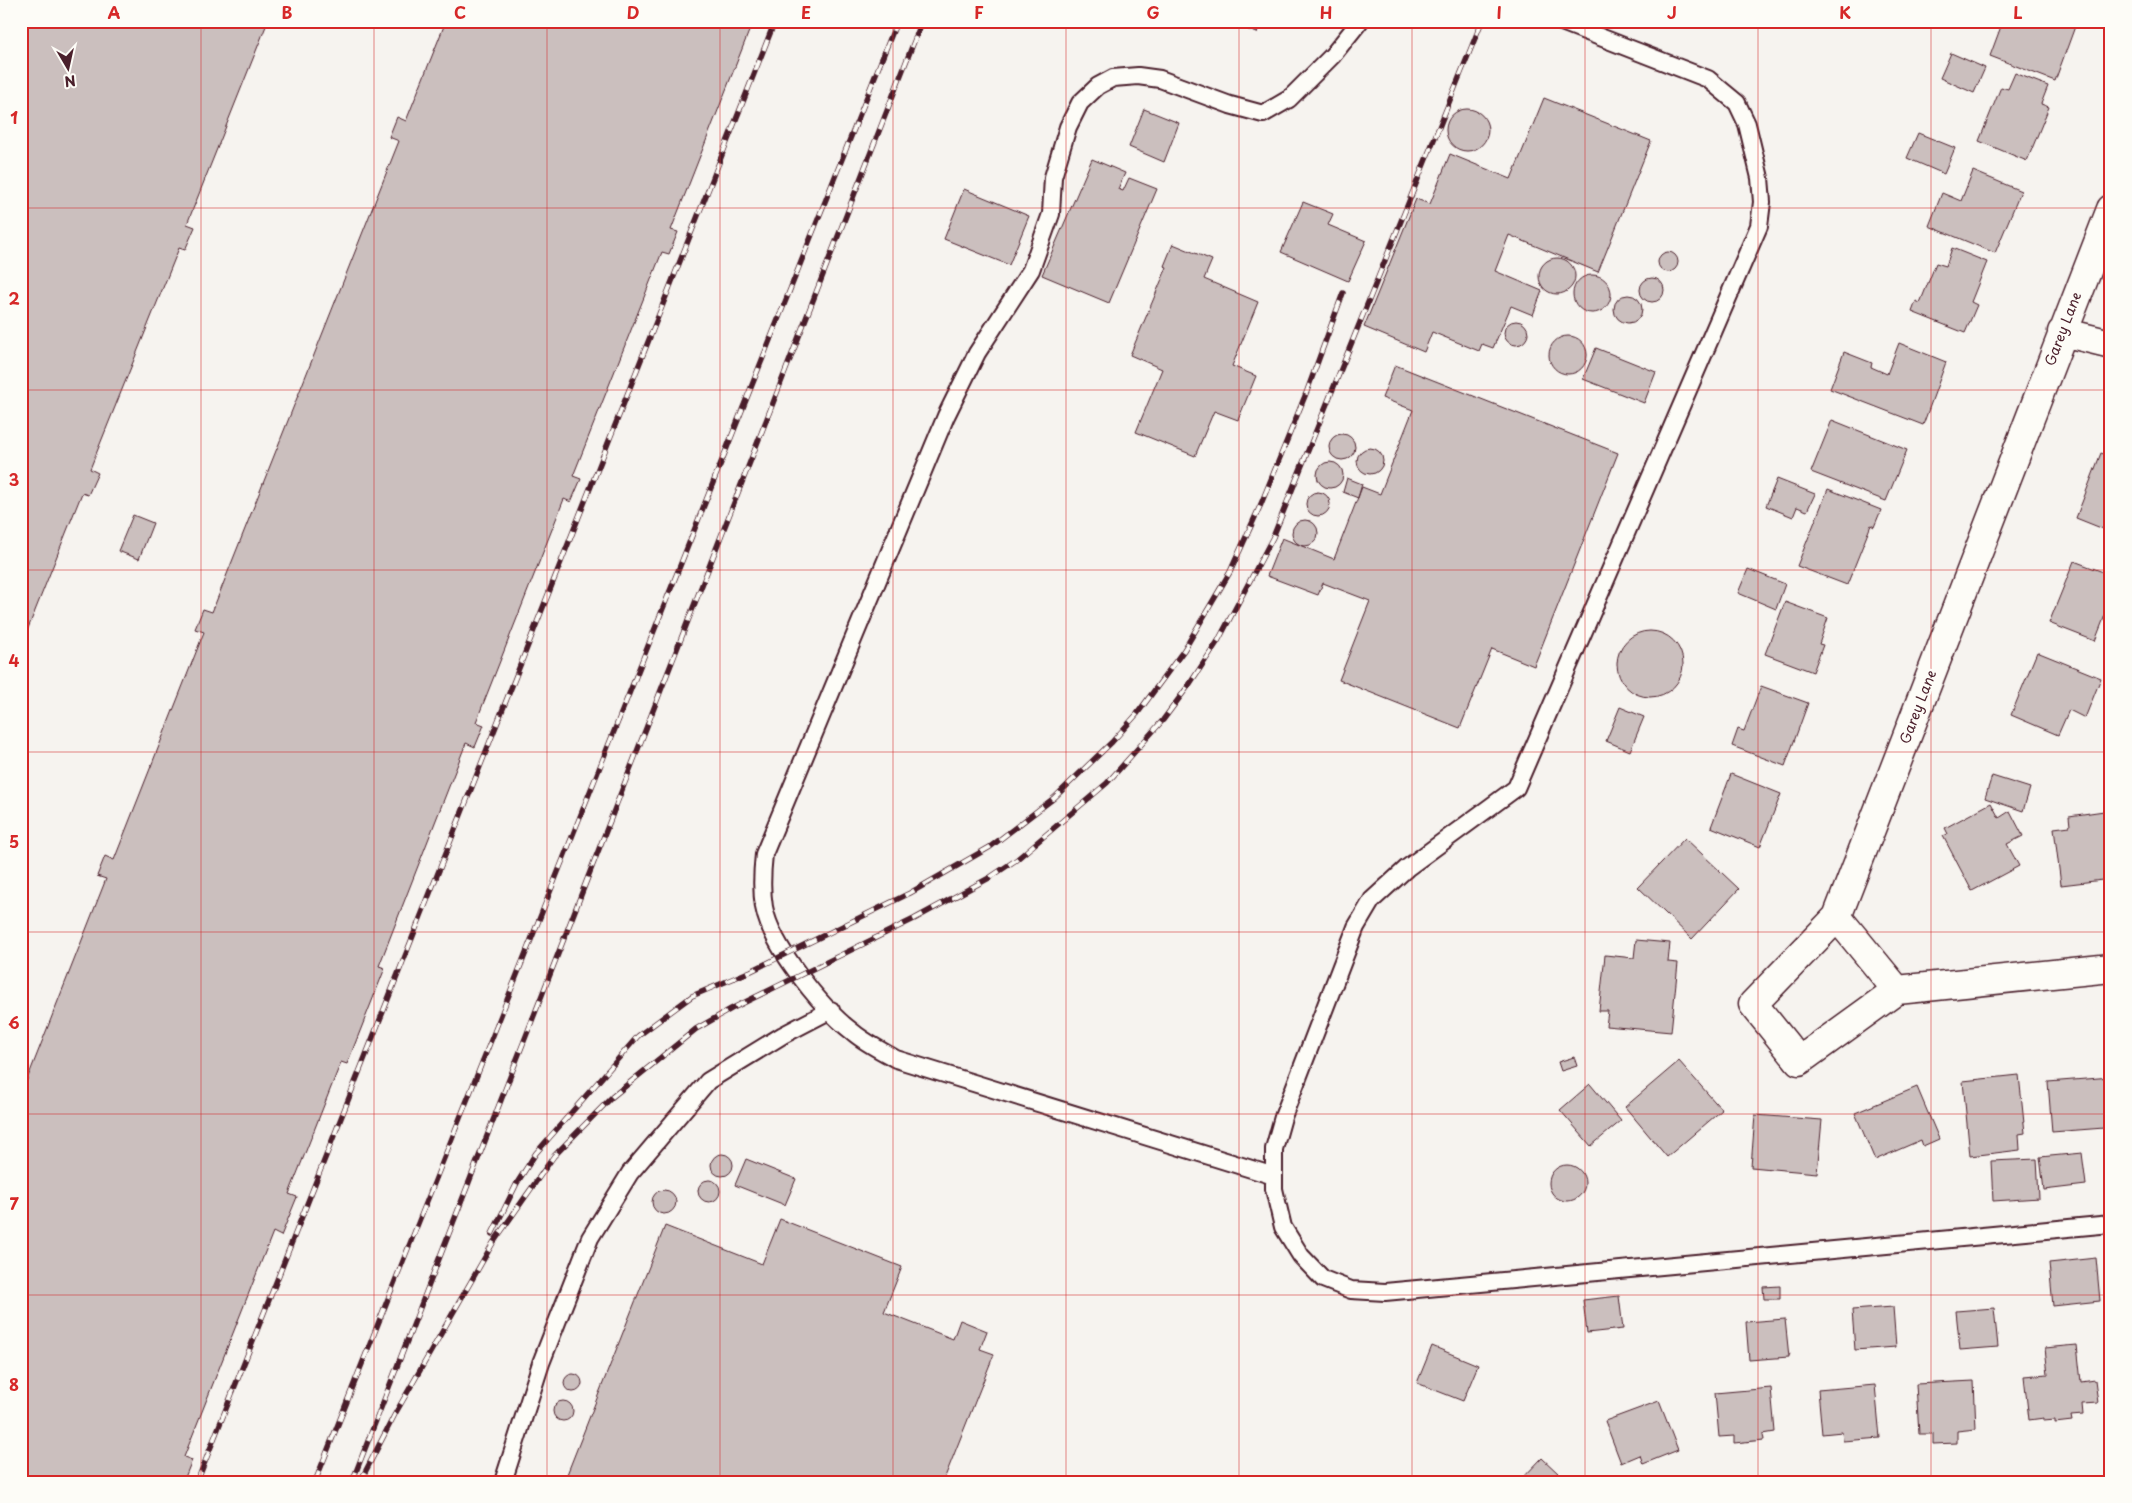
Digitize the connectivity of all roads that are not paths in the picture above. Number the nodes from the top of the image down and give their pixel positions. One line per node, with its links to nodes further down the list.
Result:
1 (1360, 21): 9 (lane)
2 (1559, 21): 10 (lane)
3 (2111, 209): 4 (street, Garey Lane)
4 (2062, 332): 5 (street); 6 (street, Garey Lane)
5 (2111, 344)
6 (1837, 917): 8 (street); 8 (street)
7 (2111, 968): 8 (street)
8 (1897, 990)
9 (831, 1010): 10 (lane); 12 (lane)
10 (1274, 1176): 11 (lane)
11 (2111, 1224)
12 (503, 1482)

